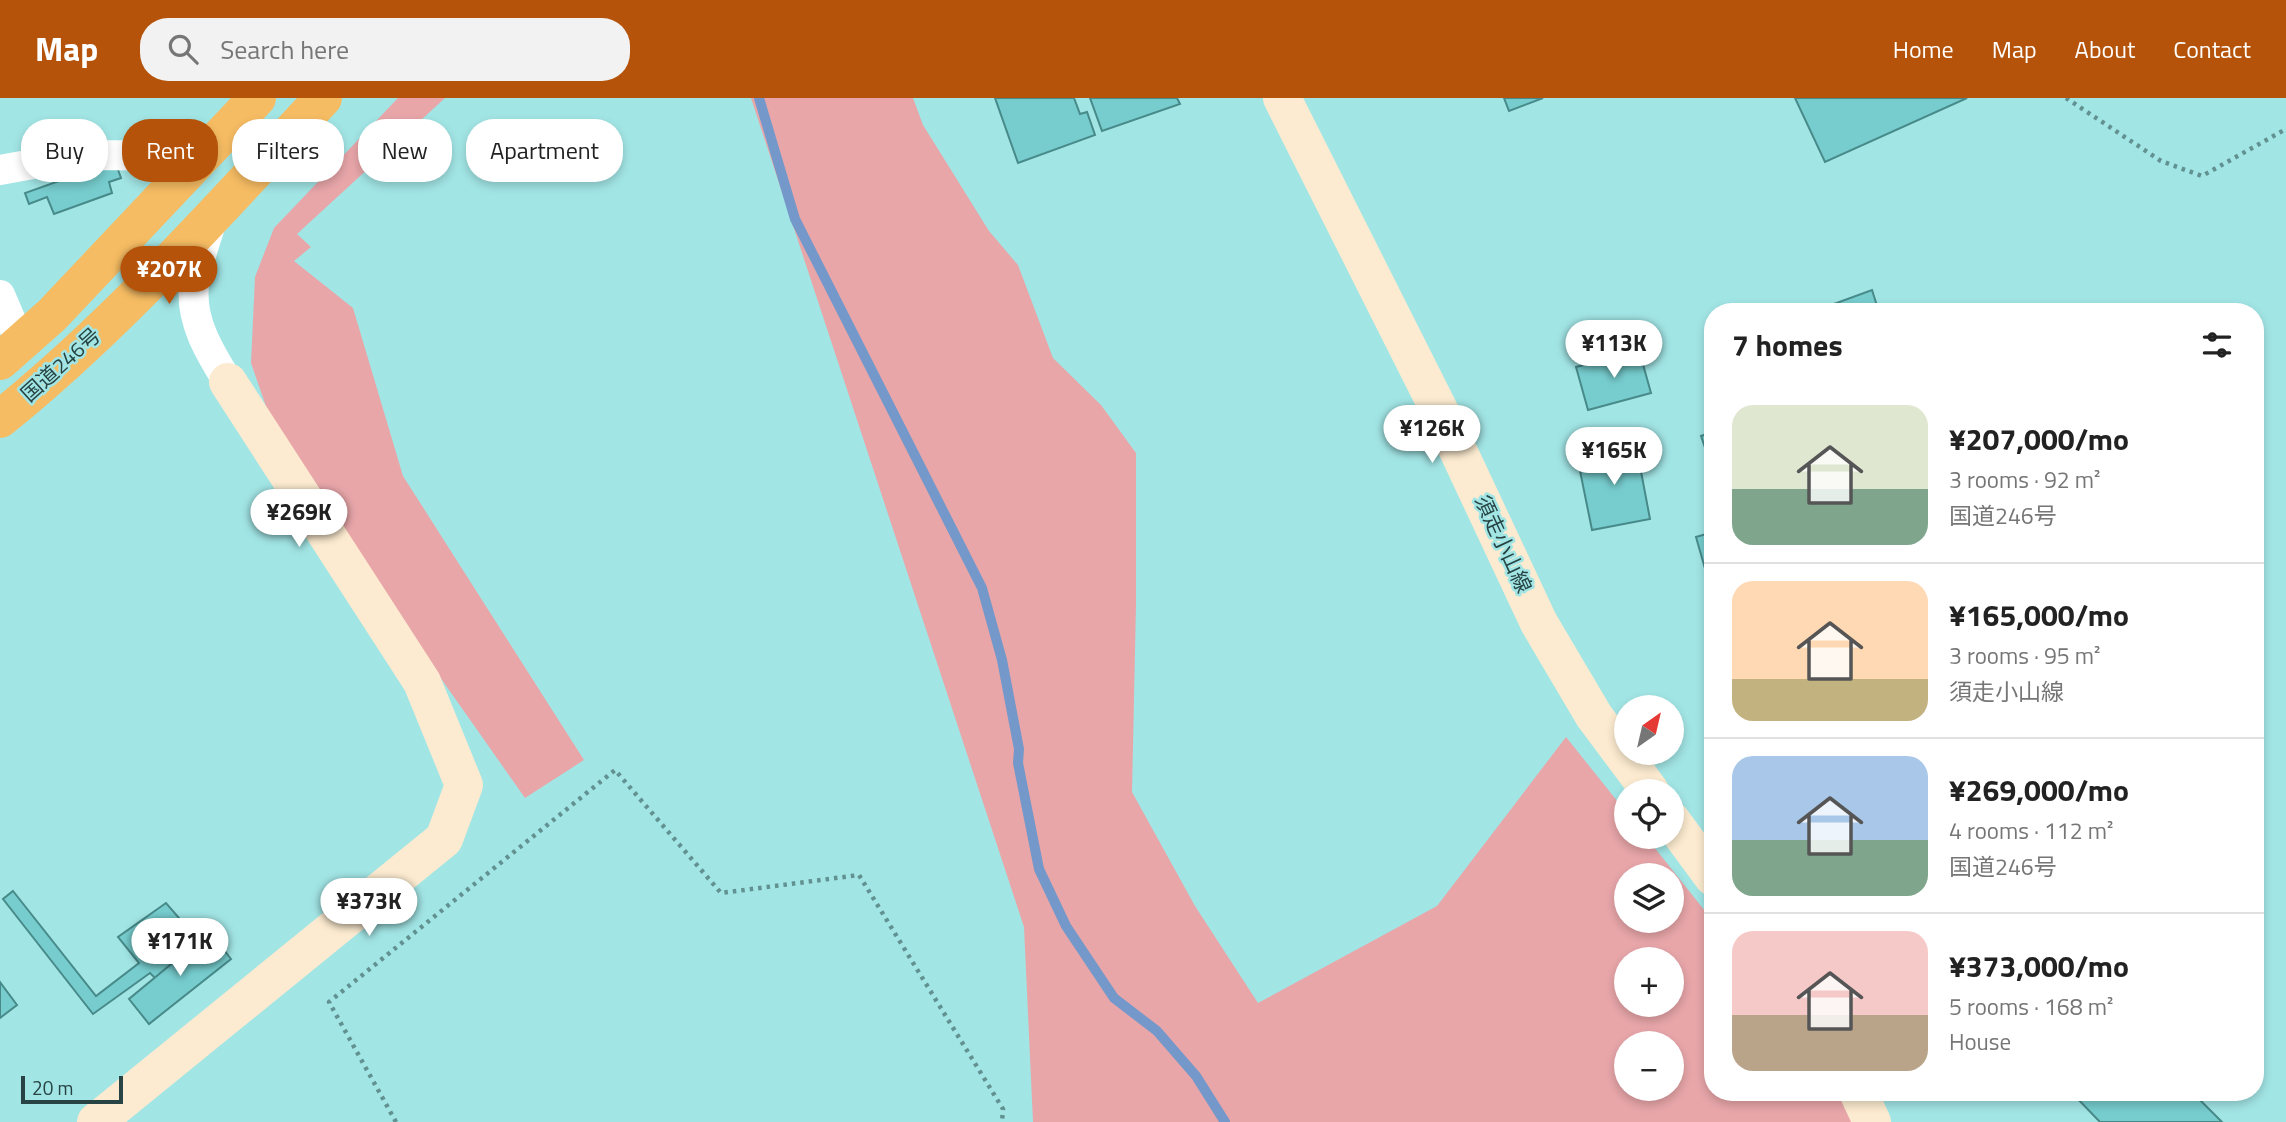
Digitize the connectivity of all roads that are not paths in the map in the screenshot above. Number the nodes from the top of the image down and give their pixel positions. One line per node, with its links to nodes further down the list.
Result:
1 (257, 98): 4 (highway, 国道246号)
2 (323, 98): 8 (highway, 国道246号)
3 (1282, 98): 13 (street, 須走小山線)
4 (218, 140)
5 (122, 155): 6 (street)
6 (0, 170)
7 (178, 182): 10 (highway, 国道246号)
8 (213, 216): 11 (street); 12 (highway, 国道246号)
9 (0, 295): 10 (street)
10 (11, 353)
11 (228, 382): 16 (street)
12 (0, 419)
13 (1641, 779)
14 (1684, 838): 15 (street)
15 (1704, 865)
16 (96, 1122)

